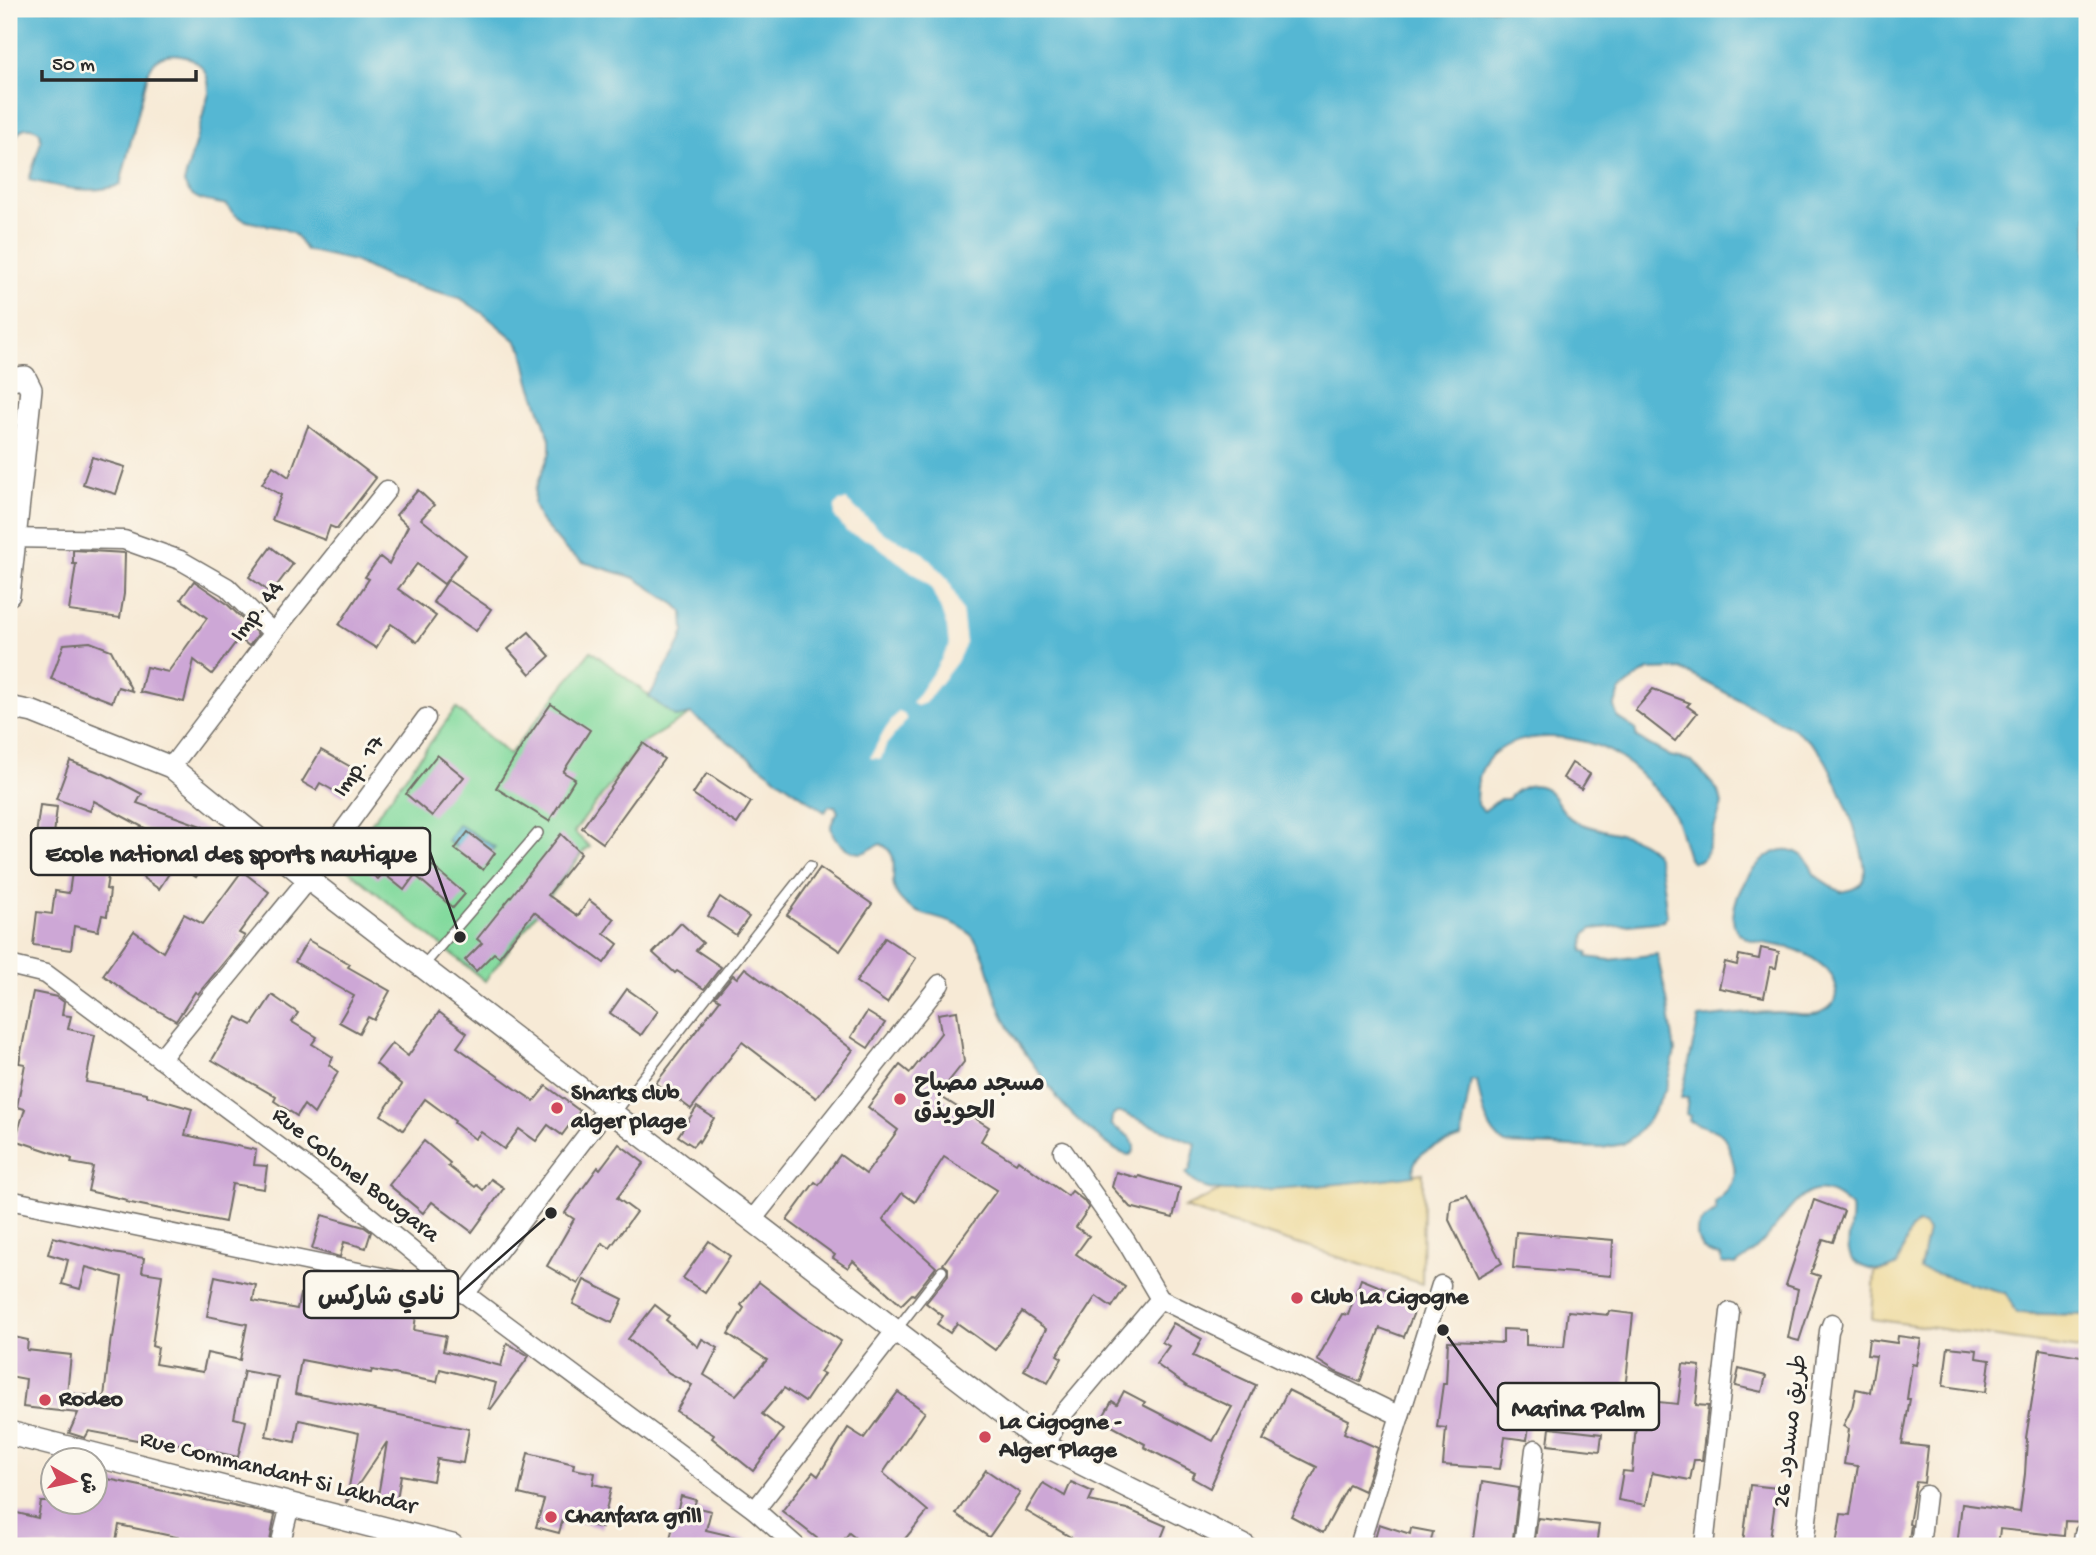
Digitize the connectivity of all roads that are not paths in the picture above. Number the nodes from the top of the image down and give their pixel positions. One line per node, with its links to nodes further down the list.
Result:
1 (9, 379): 3 (street)
2 (387, 490): 5 (street, Imp. 44)
3 (12, 538): 4 (street); 5 (street)
4 (9, 595)
5 (272, 633): 8 (street, Imp. 44)
6 (9, 707): 8 (street)
7 (426, 718): 11 (street, Imp. 17)
8 (171, 767): 11 (street)
9 (538, 834): 13 (lane)
10 (810, 866): 16 (lane)
11 (308, 879): 13 (street); 15 (street, Imp. 17)
12 (9, 965): 15 (street, Rue Colonel Bougara)
13 (422, 967): 16 (street)
14 (940, 984): 19 (street)
15 (160, 1059): 22 (street, Rue Colonel Bougara)
16 (610, 1112): 19 (street); 22 (street)
17 (1063, 1151): 23 (street)
18 (9, 1200): 22 (street)
19 (752, 1220): 26 (street)
20 (942, 1271): 26 (lane)
21 (1441, 1285): 27 (street)
22 (465, 1294): 33 (street, Rue Colonel Bougara)
23 (1160, 1298): 27 (street); 29 (street)
24 (1730, 1312): 40 (street)
25 (1832, 1323): 41 (street, طريق مسدود 26)
26 (896, 1330): 29 (street); 33 (street)
27 (1400, 1416): 38 (street)
28 (9, 1433): 32 (main road, Rue Commandant Si Lakhdar)
29 (1046, 1446): 37 (street)
30 (1535, 1449): 39 (street)
31 (1926, 1495): 42 (street)
32 (290, 1505): 34 (street); 35 (main road, Rue Commandant Si Lakhdar)
33 (755, 1510): 36 (street, Rue Colonel Bougara)
34 (279, 1546)
35 (452, 1546)
36 (796, 1546)
37 (1245, 1546)
38 (1359, 1546)
39 (1523, 1546)
40 (1704, 1546)
41 (1804, 1546)
42 (1920, 1546)

